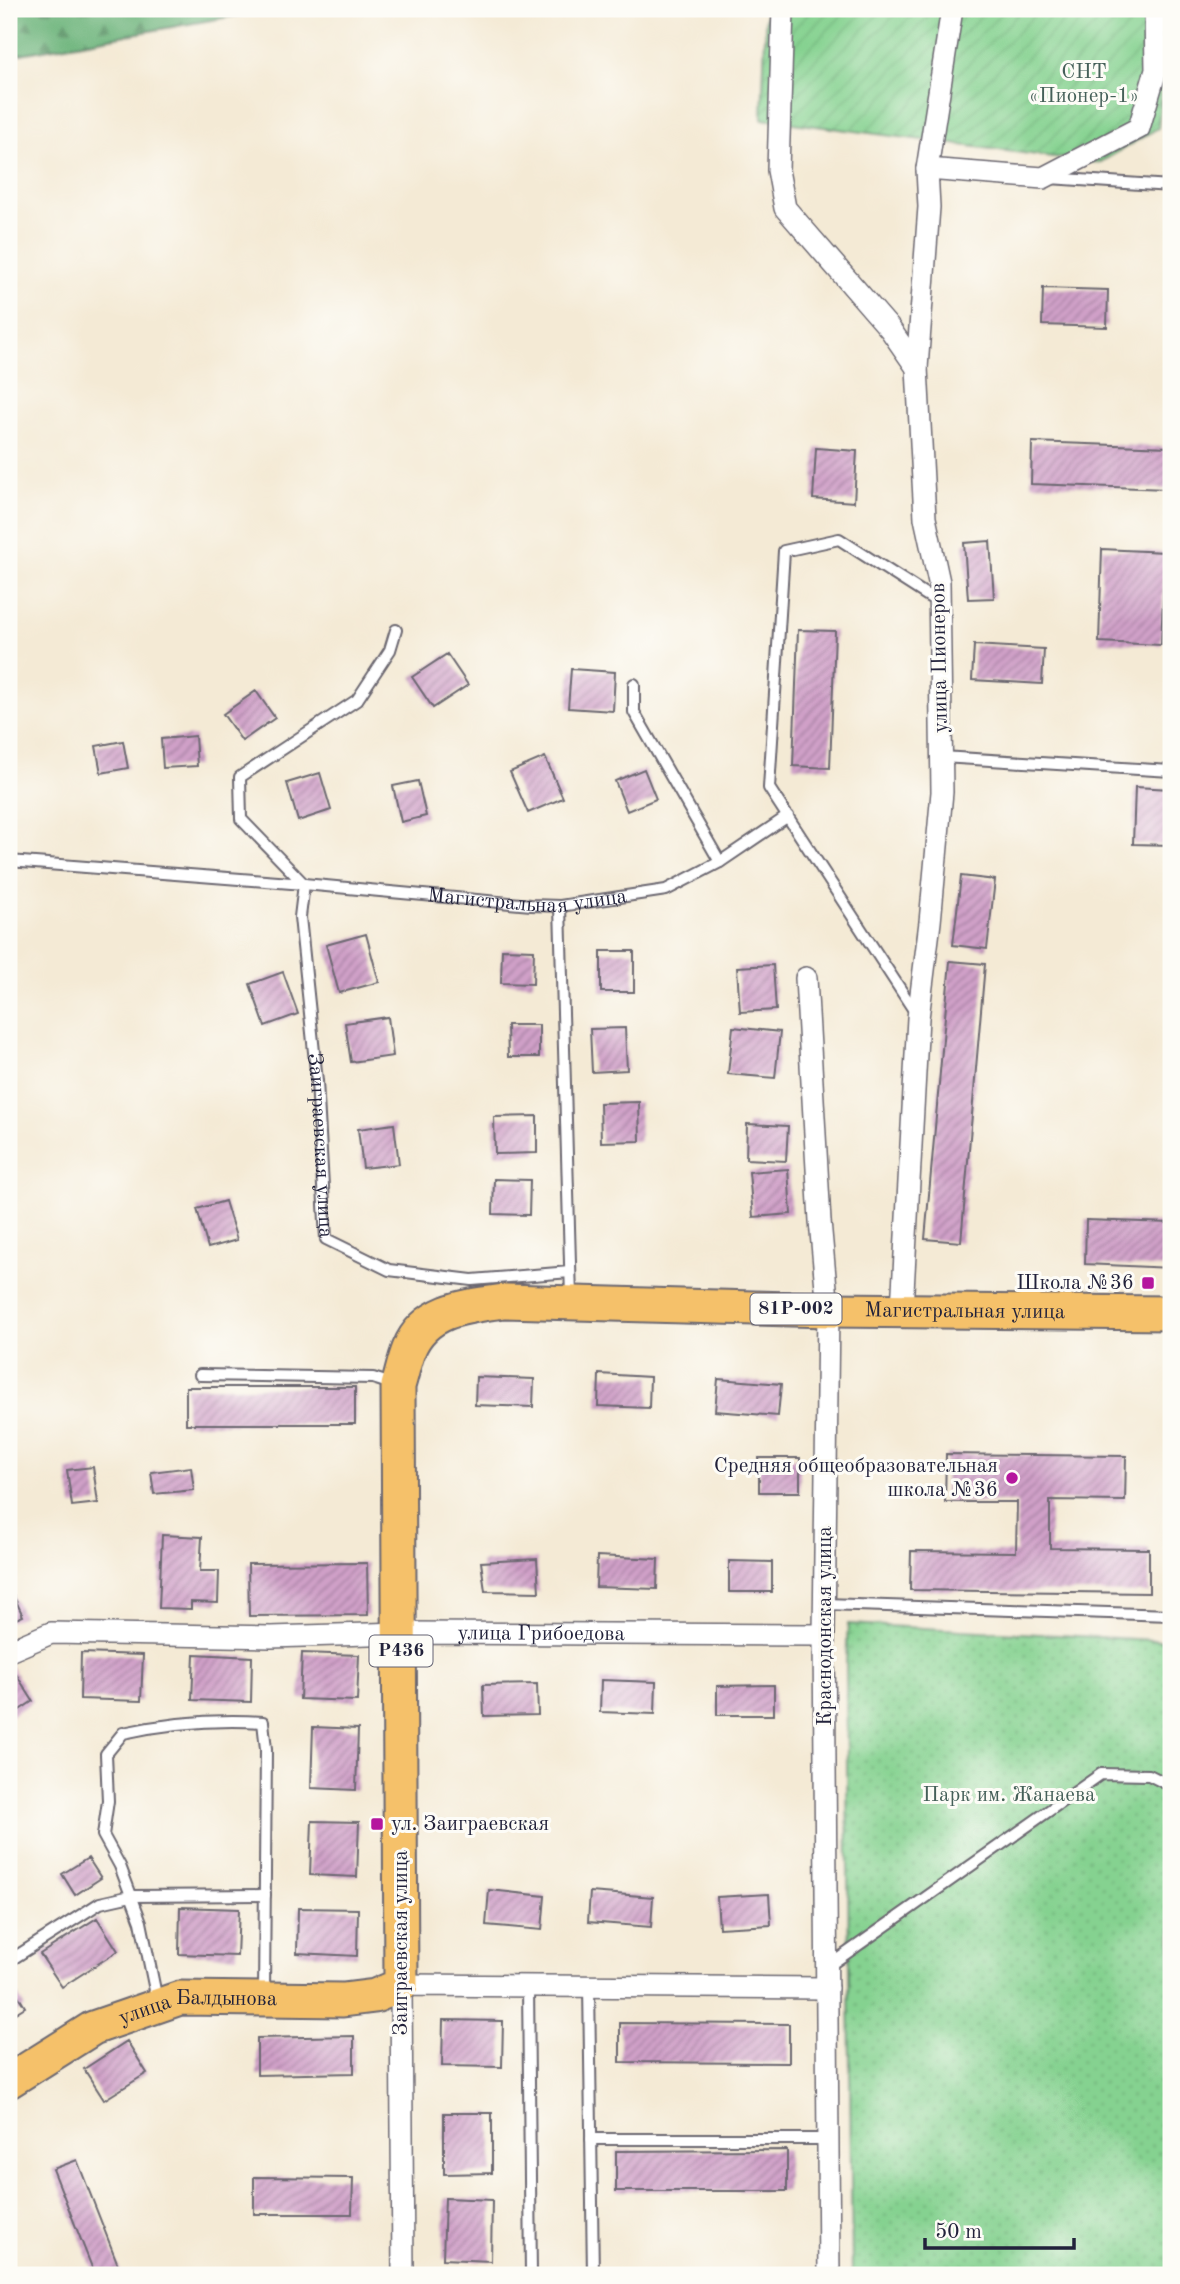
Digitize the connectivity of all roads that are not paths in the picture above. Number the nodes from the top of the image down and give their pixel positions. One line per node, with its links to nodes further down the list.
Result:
1 (783, 9): 7 (street)
2 (952, 9): 4 (street, улица Пионеров)
3 (1155, 9): 5 (street)
4 (928, 169): 5 (street); 7 (street, улица Пионеров)
5 (1043, 177): 6 (lane)
6 (1171, 186)
7 (917, 369): 8 (street, улица Пионеров)
8 (940, 604): 11 (street, улица Пионеров); 13 (lane)
9 (396, 630): 16 (lane)
10 (634, 684): 15 (lane)
11 (942, 757): 12 (lane); 19 (street, улица Пионеров)
12 (1171, 771)
13 (788, 816): 15 (lane, Магистральная улица); 19 (lane)
14 (9, 861): 16 (lane, Магистральная улица)
15 (720, 862): 17 (lane, Магистральная улица)
16 (304, 884): 17 (lane, Магистральная улица); 20 (lane, Заиграевская улица)
17 (560, 905): 20 (lane)
18 (806, 978): 22 (street, Краснодонская улица)
19 (918, 1018): 21 (street, улица Пионеров)
20 (571, 1287): 22 (main road, Магистральная улица / 81Р-002); 24 (main road, Магистральная улица / 81Р-002)
21 (902, 1309): 22 (main road, Магистральная улица / 81Р-002); 23 (main road, Магистральная улица / 81Р-002)
22 (828, 1310): 27 (street, Краснодонская улица)
23 (1171, 1313)
24 (425, 1323): 26 (main road, Заиграевская улица / P436)
25 (200, 1375): 26 (lane)
26 (398, 1386): 29 (main road, Заиграевская улица / P436)
27 (825, 1604): 28 (lane); 30 (street, Краснодонская улица)
28 (1171, 1615)
29 (401, 1633): 30 (street, улица Грибоедова); 31 (street, улица Грибоедова); 37 (main road, Заиграевская улица / P436)
30 (824, 1635): 36 (street, Краснодонская улица)
31 (9, 1651)
32 (1171, 1786): 36 (lane)
33 (265, 1895): 34 (lane); 34 (lane); 40 (lane)
34 (131, 1896): 35 (lane); 41 (lane)
35 (9, 1961)
36 (827, 1978): 39 (street); 44 (street, Краснодонская улица)
37 (401, 1984): 38 (street); 40 (main road, улица Балдынова); 45 (street, Заиграевская улица)
38 (528, 1985): 39 (street); 46 (lane)
39 (589, 1985): 43 (lane)
40 (264, 1999): 41 (main road, улица Балдынова)
41 (158, 2005): 42 (main road, улица Балдынова)
42 (9, 2081)
43 (591, 2139): 44 (lane); 47 (lane)
44 (828, 2139): 48 (street, Краснодонская улица)
45 (403, 2275)
46 (531, 2275)
47 (593, 2275)
48 (829, 2275)

